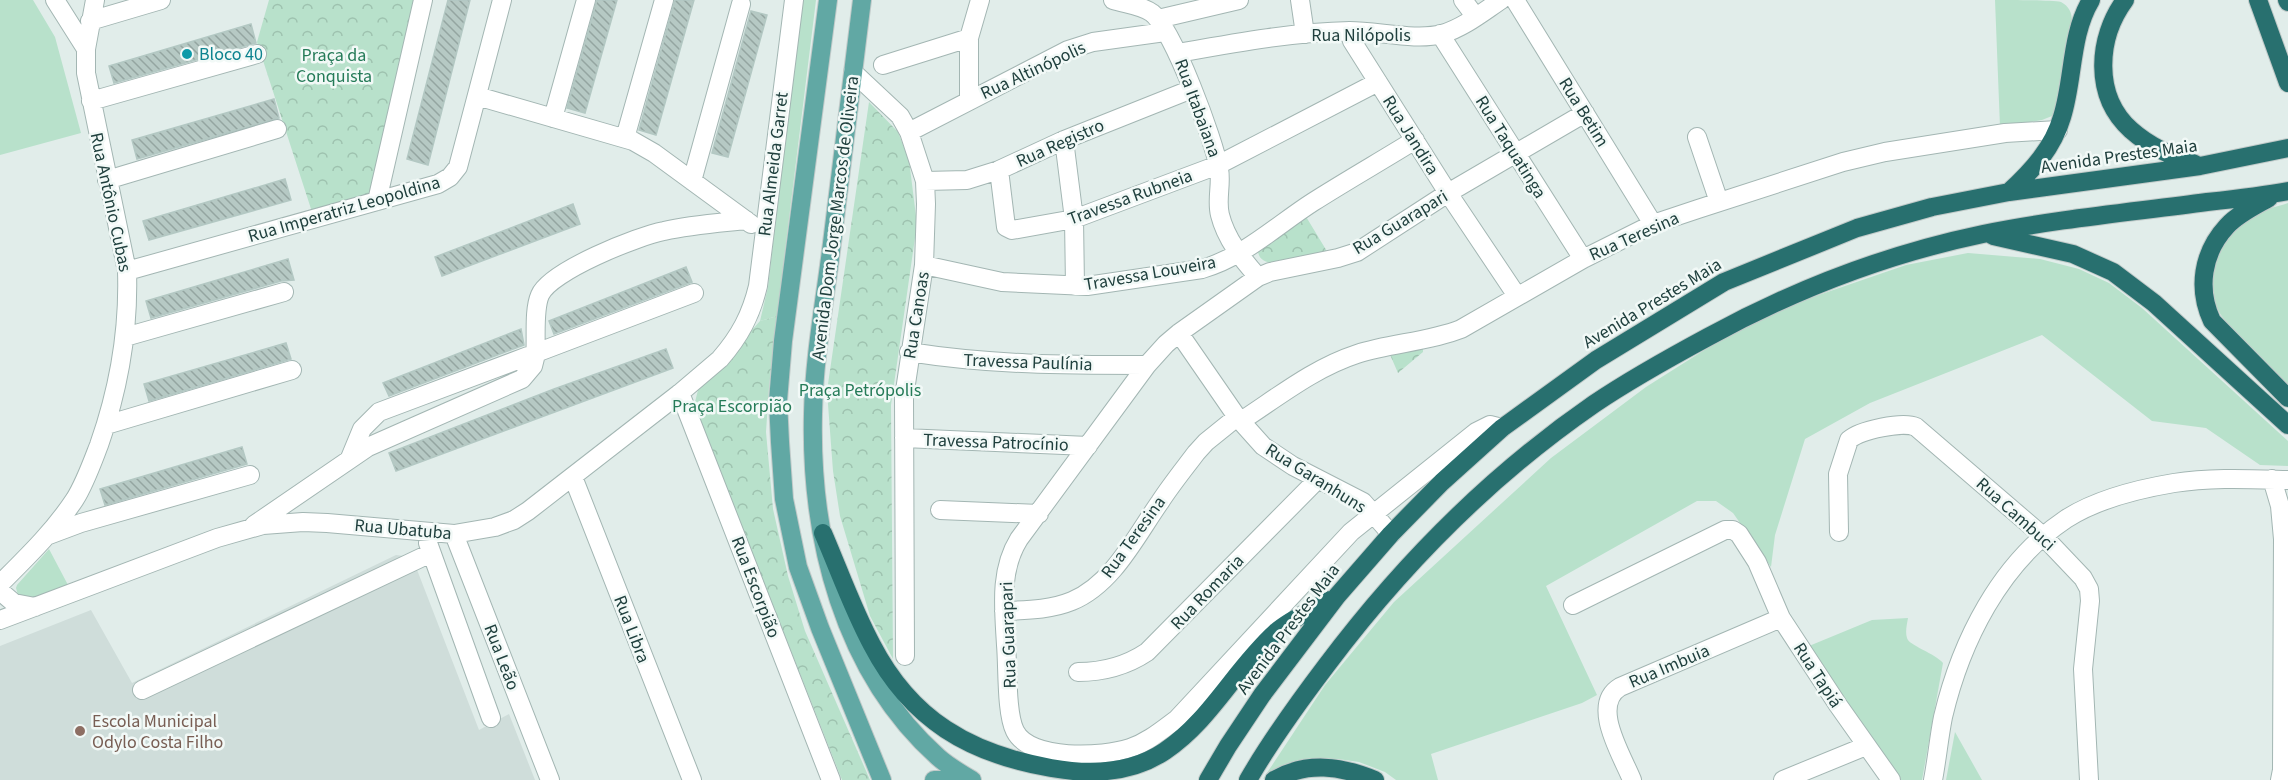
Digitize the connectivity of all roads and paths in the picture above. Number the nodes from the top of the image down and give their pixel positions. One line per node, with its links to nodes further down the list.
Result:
1 (55, 0): 29 (street)
2 (95, 0): 23 (street, Rua Antônio Cubas)
3 (161, 0): 23 (street)
4 (423, 0): 60 (street)
5 (502, 0): 37 (street, Rua Imperatriz Leopoldina)
6 (586, 0): 41 (street)
7 (664, 0): 46 (street)
8 (794, 0): 65 (street, Rua Almeida Garret)
9 (828, 0): 124 (main road, Avenida Dom Jorge Marcos de Oliveira)
10 (862, 0): 33 (main road, Avenida Dom Jorge Marcos de Oliveira)
11 (980, 0): 28 (street)
12 (1113, 0): 24 (street)
13 (1239, 0): 24 (street, Rua Altinópolis)
14 (1299, 0): 26 (street)
15 (1463, 0): 22 (street)
16 (1501, 0): 22 (street, Rua Nilópolis)
17 (1515, 0): 40 (street, Rua Betim)
18 (2091, 0): 43 (highway)
19 (2125, 0): 52 (highway)
20 (2258, 0): 35 (highway)
21 (741, 4): 55 (street)
22 (1475, 16): 27 (street, Rua Nilópolis)
23 (90, 21): 29 (street, Rua Antônio Cubas)
24 (1161, 25): 30 (street, Rua Itabaiana); 39 (street, Rua Altinópolis)
25 (1349, 31): 26 (street, Rua Nilópolis); 27 (street, Rua Nilópolis); 34 (street, Rua Jandira)
26 (1305, 34): 30 (street, Rua Nilópolis)
27 (1440, 34): 50 (street, Rua Taquatinga)
28 (969, 38): 32 (street); 39 (street)
29 (86, 49): 38 (street, Rua Antônio Cubas)
30 (1178, 53): 36 (street, Rua Itabaiana)
31 (257, 54): 38 (street)
32 (883, 65)
33 (853, 72): 44 (street, Rua Canoas); 102 (main road, Avenida Dom Jorge Marcos de Oliveira)
34 (1378, 82): 48 (street, Rua Jandira); 51 (street, Travessa Rubneia)
35 (2288, 83)
36 (1192, 89): 47 (street, Rua Registro); 51 (street, Rua Itabaiana)
37 (477, 96): 41 (street); 60 (street, Rua Imperatriz Leopoldina)
38 (91, 101): 54 (street, Rua Antônio Cubas)
39 (969, 101): 44 (street, Rua Altinópolis)
40 (1585, 113): 50 (street, Rua Guarapari); 64 (street, Rua Betim)
41 (553, 118): 46 (street)
42 (277, 129): 54 (street)
43 (2058, 130): 57 (highway); 61 (street, Rua Teresina)
44 (909, 132): 56 (street, Rua Canoas)
45 (1697, 136): 61 (street)
46 (625, 138): 55 (street)
47 (1064, 140): 53 (street, Rua Registro); 62 (street)
48 (1416, 140): 59 (street, Rua Jandira); 67 (street, Travessa Louveira)
49 (2288, 148): 52 (highway, Avenida Prestes Maia)
50 (1514, 154): 59 (street, Rua Guarapari); 68 (street, Rua Taquatinga)
51 (1218, 165): 62 (street, Travessa Rubneia); 67 (street, Rua Itabaiana)
52 (2200, 166): 57 (highway, Avenida Prestes Maia)
53 (999, 170): 56 (street, Rua Registro); 62 (street, Travessa Rubneia)
54 (107, 180): 70 (street, Rua Antônio Cubas)
55 (692, 181): 63 (street)
56 (925, 181): 69 (street, Rua Canoas)
57 (2009, 192): 88 (highway, Avenida Prestes Maia)
58 (2283, 192): 66 (highway); 84 (highway)
59 (1448, 193): 71 (street, Rua Guarapari); 75 (street, Rua Jandira)
60 (377, 201): 70 (street, Rua Imperatriz Leopoldina)
61 (1719, 202): 64 (street, Rua Teresina)
62 (1074, 219): 72 (street)
63 (746, 220): 65 (street); 80 (street)
64 (1653, 224): 68 (street, Rua Teresina)
65 (765, 234): 76 (street, Rua Almeida Garret)
66 (1983, 234): 87 (highway); 128 (highway)
67 (1237, 254): 71 (street, Rua Itabaiana); 72 (street, Travessa Louveira)
68 (1583, 259): 75 (street, Rua Teresina)
69 (924, 265): 72 (street, Travessa Louveira); 79 (street, Rua Canoas)
70 (127, 271): 78 (street, Rua Antônio Cubas)
71 (1258, 278): 77 (street, Rua Guarapari)
72 (1075, 286)
73 (284, 292): 78 (street)
74 (694, 293): 80 (street)
75 (1517, 296): 85 (street, Rua Teresina)
76 (746, 326): 83 (street, Rua Ubatuba)
77 (1179, 333): 81 (street, Rua Guarapari); 85 (street, Rua Garanhuns)
78 (125, 337): 86 (street, Rua Antônio Cubas)
79 (909, 352): 81 (street, Travessa Paulínia); 89 (street, Rua Canoas)
80 (532, 354): 91 (street); 91 (street)
81 (1147, 365): 90 (street, Rua Guarapari)
82 (292, 370): 86 (street)
83 (680, 393): 93 (street, Rua Ubatuba); 123 (street, Rua Escorpião)
84 (2288, 398)
85 (1239, 419): 94 (street, Rua Garanhuns); 113 (street, Rua Teresina)
86 (106, 425): 105 (street, Rua Antônio Cubas)
87 (2288, 425)
88 (1502, 428): 98 (street, Rua Guarapari); 104 (highway, Avenida Prestes Maia)
89 (904, 438): 90 (street, Travessa Patrocínio); 116 (street, Rua Canoas)
90 (1088, 446): 97 (street, Rua Guarapari)
91 (350, 458): 99 (street)
92 (250, 475): 105 (street)
93 (573, 477): 103 (street, Rua Ubatuba); 122 (street, Rua Libra)
94 (1318, 479): 98 (street, Rua Garanhuns); 117 (street, Rua Romaria)
95 (2280, 479): 106 (street); 136 (street)
96 (940, 510): 97 (street)
97 (1039, 514): 113 (street, Rua Guarapari)
98 (1374, 514): 104 (street, Rua Garanhuns); 113 (street, Rua Guarapari)
99 (250, 528): 100 (street, Rua Ubatuba); 112 (street, Rua Ubatuba)
100 (424, 532): 103 (street, Rua Ubatuba); 107 (street)
101 (1839, 532): 106 (street, Rua Cambuci)
102 (823, 533): 110 (highway); 126 (main road, Avenida Dom Jorge Marcos de Oliveira)
103 (454, 534): 121 (street, Rua Leão)
104 (1391, 534): 110 (highway, Avenida Prestes Maia)
105 (48, 536): 108 (street, Rua Antônio Cubas)
106 (2044, 537): 134 (street); 135 (street, Rua Cambuci)
107 (431, 553): 118 (street); 119 (street)
108 (0, 584)
109 (0, 591): 112 (street)
110 (1337, 596): 127 (highway, Avenida Prestes Maia)
111 (1573, 604): 114 (street, Rua Tapiá)
112 (37, 608): 115 (street, Rua Ubatuba)
113 (1004, 611)
114 (1780, 618): 120 (street, Rua Tapiá); 131 (street, Rua Imbuia)
115 (0, 621)
116 (905, 656)
117 (1078, 672)
118 (142, 690)
119 (491, 718)
120 (1866, 746): 132 (street); 133 (street, Rua Tapiá)
121 (550, 780)
122 (692, 780)
123 (831, 780)
124 (882, 780)
125 (934, 780): 126 (main road)
126 (971, 780)
127 (1208, 780)
128 (1248, 780)
129 (1274, 780): 130 (highway)
130 (1375, 780)
131 (1632, 780)
132 (1783, 780)
133 (1891, 780)
134 (1933, 780)
135 (2089, 780)
136 (2280, 780)

